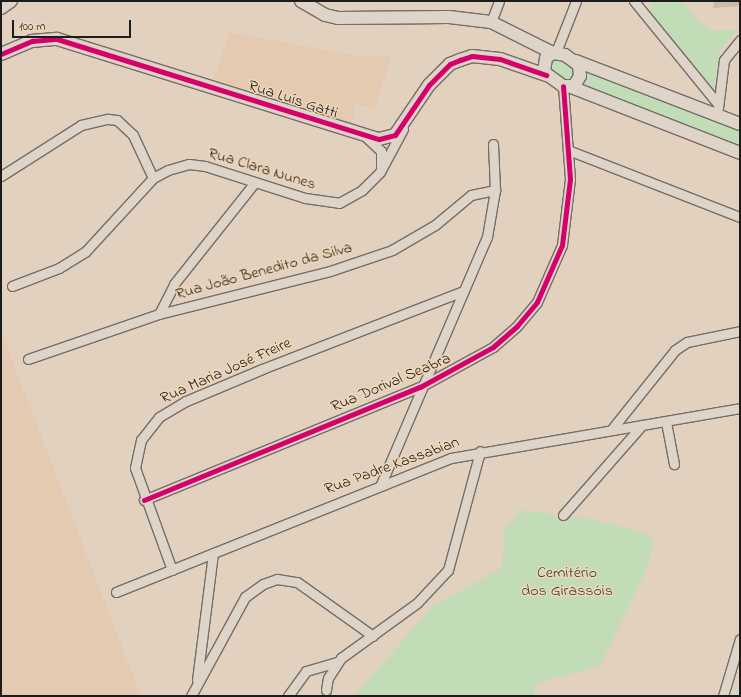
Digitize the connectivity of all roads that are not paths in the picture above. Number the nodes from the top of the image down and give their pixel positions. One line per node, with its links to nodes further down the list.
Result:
1 (11, 1): 6 (street)
2 (301, 1): 7 (street)
3 (499, 1): 7 (street)
4 (576, 1): 9 (street)
5 (634, 1): 14 (street)
6 (1, 8)
7 (491, 22): 9 (street)
8 (740, 40): 14 (street)
9 (554, 53): 11 (street); 12 (street)
10 (1, 54): 17 (street, Rua Luís Gatti)
11 (576, 61): 13 (street); 14 (street)
12 (546, 75): 13 (street); 15 (street, Rua Luís Gatti)
13 (567, 87): 19 (street, Rua Dorival Seabra); 20 (street)
14 (718, 109): 16 (street)
15 (409, 119): 17 (street, Rua Luís Gatti); 21 (street, Rua Clara Nunes)
16 (740, 124)
17 (366, 138): 21 (street, Rua Luís Gatti)
18 (493, 144): 25 (street)
19 (568, 150): 26 (street); 32 (street, Rua Dorival Seabra)
20 (740, 153)
21 (380, 172): 24 (street, Rua Clara Nunes)
22 (1, 176): 23 (street)
23 (153, 178): 24 (street, Rua Clara Nunes); 27 (street, Rua Clara Nunes)
24 (255, 182): 29 (street)
25 (495, 190): 28 (street); 29 (street, Rua João Benedito da Silva)
26 (740, 218)
27 (12, 286)
28 (461, 292): 32 (street); 40 (street, Rua Maria José Freire)
29 (159, 314): 31 (street, Rua João Benedito da Silva)
30 (740, 331): 36 (street)
31 (28, 359)
32 (420, 387): 39 (street); 40 (street, Rua Dorival Seabra)
33 (740, 408): 34 (street, Rua Padre Kassabian)
34 (666, 422): 35 (street, Rua Padre Kassabian); 38 (street)
35 (642, 425): 36 (street, Rua Padre Kassabian); 41 (street)
36 (611, 430): 37 (street, Rua Padre Kassabian)
37 (480, 451): 39 (street, Rua Padre Kassabian); 45 (street)
38 (674, 464)
39 (381, 484): 42 (street, Rua Padre Kassabian)
40 (144, 500): 43 (street, Rua Maria José Freire)
41 (563, 515)
42 (213, 553): 43 (street, Rua Padre Kassabian); 48 (street)
43 (172, 570): 44 (street, Rua Padre Kassabian)
44 (116, 592)
45 (373, 636): 47 (street); 48 (street)
46 (740, 639): 52 (street)
47 (337, 662): 49 (street); 51 (street)
48 (196, 686): 50 (street)
49 (326, 690)
50 (191, 696)
51 (288, 696)
52 (722, 696)

